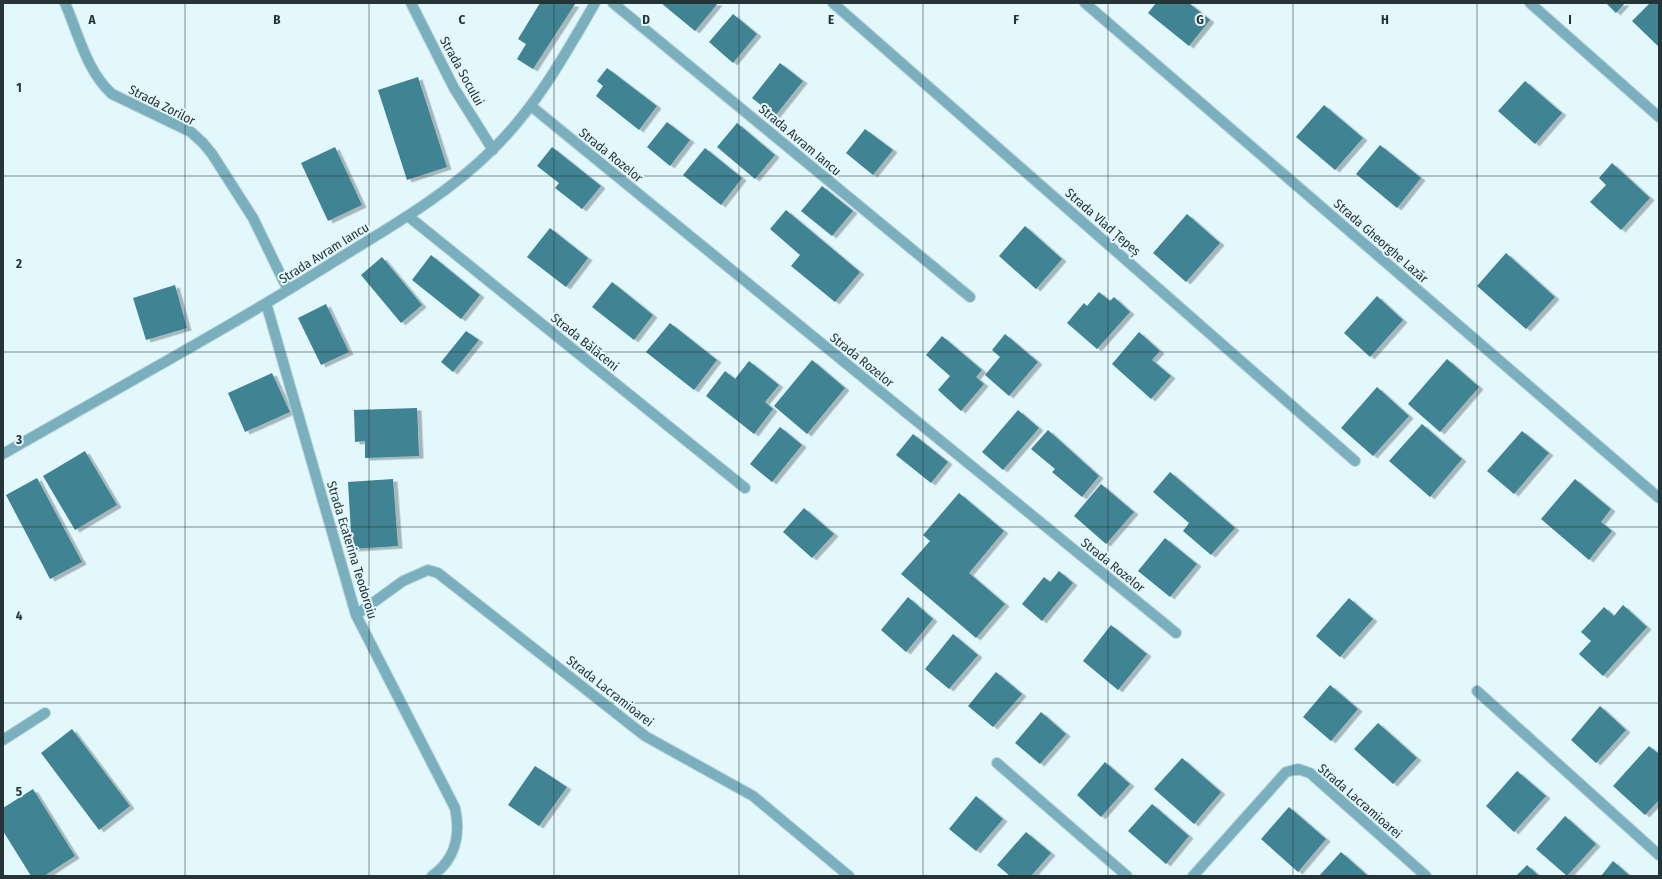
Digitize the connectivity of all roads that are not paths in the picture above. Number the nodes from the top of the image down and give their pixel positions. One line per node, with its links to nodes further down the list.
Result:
1 (65, 3): 12 (street, Strada Zorilor)
2 (411, 3): 10 (street, Strada Socului)
3 (595, 3): 8 (street, Strada Avram Iancu)
4 (613, 3): 13 (street, Strada Avram Iancu)
5 (833, 3): 16 (street, Strada Vlad Țepeș)
6 (1085, 3): 18 (street, Strada Gheorghe Lazăr)
7 (1530, 3): 9 (street)
8 (532, 106): 10 (street, Strada Avram Iancu); 20 (street, Strada Rozelor)
9 (1659, 117)
10 (493, 150): 11 (street, Strada Avram Iancu)
11 (408, 216): 12 (street, Strada Avram Iancu); 17 (street, Strada Bălăceni)
12 (288, 290): 14 (street, Strada Avram Iancu)
13 (970, 297)
14 (266, 303): 15 (street, Strada Avram Iancu); 19 (street, Strada Ecaterina Teodoroiu)
15 (3, 454)
16 (1355, 462)
17 (745, 488)
18 (1659, 498)
19 (356, 615): 26 (street, Strada Ecaterina Teodoroiu); 27 (street, Strada Lacramioarei)
20 (1176, 633)
21 (1477, 691): 25 (street)
22 (45, 713): 23 (street)
23 (3, 740)
24 (997, 763): 28 (street)
25 (1659, 855)
26 (432, 876)
27 (849, 876)
28 (1128, 876)
29 (1194, 876): 30 (street, Strada Lacramioarei)
30 (1426, 876)

